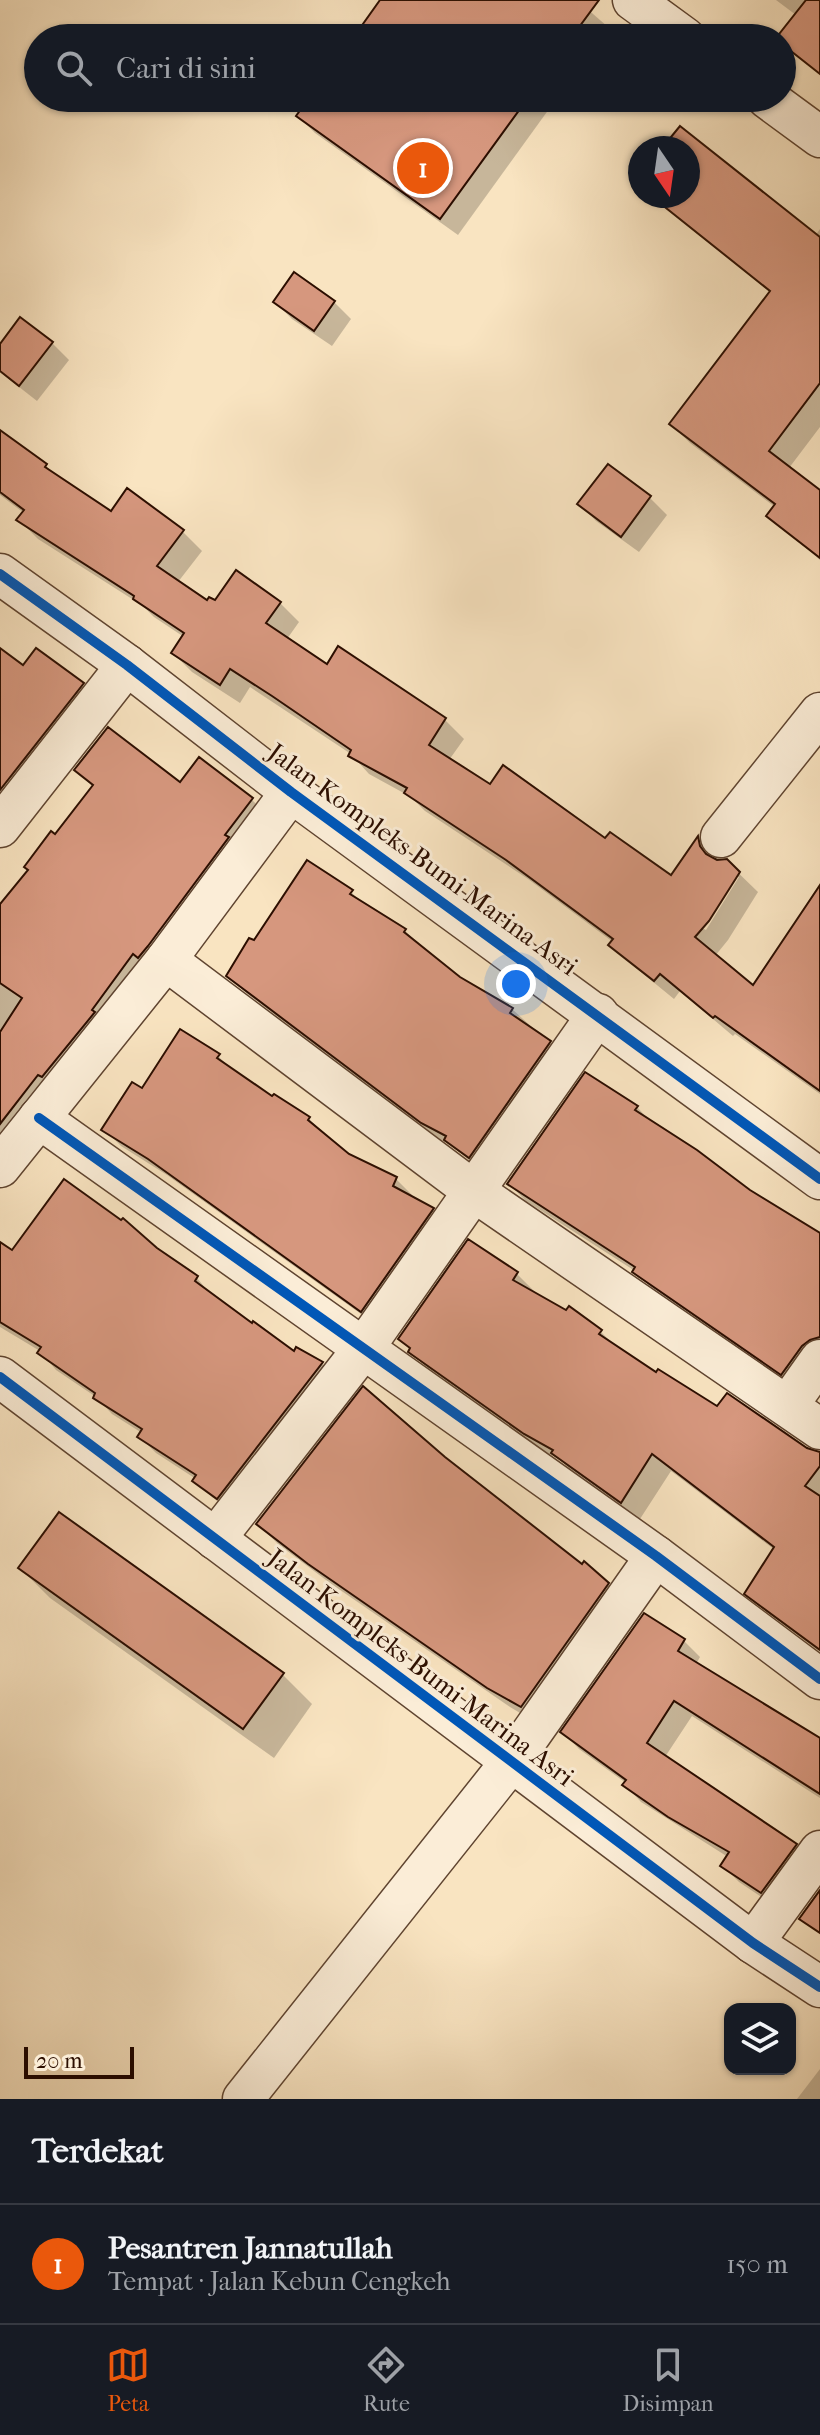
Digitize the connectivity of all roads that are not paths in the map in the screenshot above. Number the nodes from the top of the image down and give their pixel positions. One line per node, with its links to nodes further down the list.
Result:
1 (633, 0): 2 (street)
2 (666, 24)
3 (786, 112): 4 (street)
4 (820, 137)
5 (0, 574): 6 (street, Jalan Kompleks Bumi Marina Asri)
6 (127, 665): 8 (street, Jalan Kompleks Bumi Marina Asri); 9 (street)
7 (820, 713): 10 (street)
8 (291, 792): 11 (street); 12 (street, Jalan Kompleks Bumi Marina Asri)
9 (0, 827)
10 (721, 837)
11 (166, 960): 13 (street); 16 (street)
12 (598, 1014): 15 (street, Jalan Kompleks Bumi Marina Asri); 16 (street)
13 (39, 1118): 14 (street); 17 (street)
14 (0, 1167)
15 (820, 1179)
16 (475, 1192): 17 (street); 20 (street)
17 (363, 1349): 22 (street); 23 (street)
18 (820, 1360): 20 (street)
19 (0, 1377): 22 (street, Jalan Kompleks Bumi Marina Asri)
20 (788, 1405): 21 (street)
21 (820, 1429)
22 (215, 1539): 25 (street, Jalan Kompleks Bumi Marina Asri)
23 (656, 1556): 24 (street); 25 (street)
24 (820, 1679)
25 (511, 1762): 27 (street, Jalan Kompleks Bumi Marina Asri); 29 (street)
26 (820, 1851): 27 (street)
27 (753, 1943): 28 (street, Jalan Kompleks Bumi Marina Asri)
28 (820, 1987)
29 (243, 2099)

